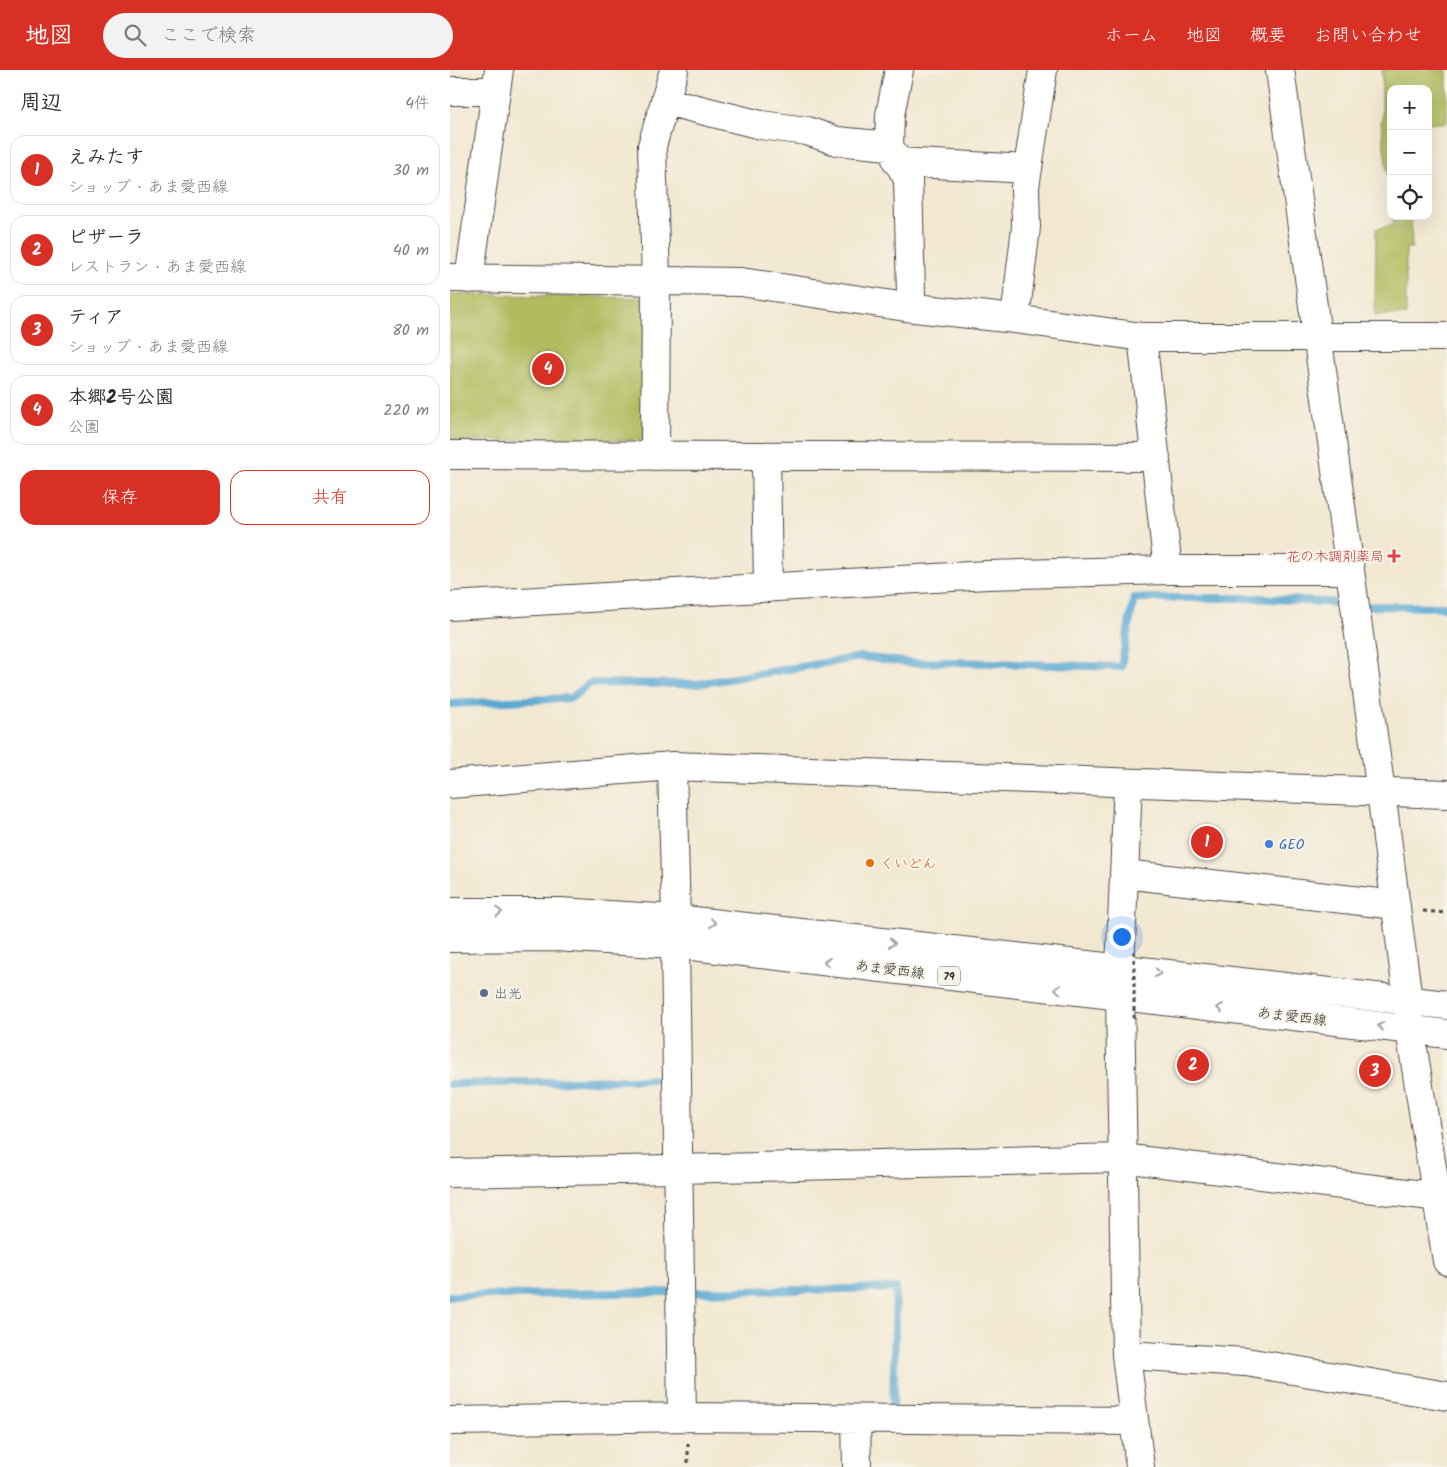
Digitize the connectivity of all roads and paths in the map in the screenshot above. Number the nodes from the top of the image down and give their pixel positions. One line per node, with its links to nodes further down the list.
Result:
1 (674, 70): 7 (street)
2 (900, 70): 8 (street)
3 (1043, 70): 9 (street)
4 (1280, 70): 16 (street)
5 (497, 81): 6 (street); 10 (street)
6 (450, 91)
7 (665, 102): 8 (street); 11 (street)
8 (893, 154): 9 (street); 12 (street)
9 (1028, 169): 13 (street)
10 (459, 278): 11 (street)
11 (656, 281): 12 (street); 18 (street)
12 (906, 307): 13 (street)
13 (1015, 319): 14 (street)
14 (1142, 337): 16 (street); 20 (street)
15 (1447, 337): 16 (street)
16 (1318, 338): 22 (street)
17 (450, 456): 18 (street)
18 (656, 456): 19 (street)
19 (766, 456): 20 (street); 23 (street)
20 (1156, 457): 21 (street)
21 (1168, 570): 22 (street); 23 (street)
22 (1350, 570): 28 (street)
23 (768, 588): 24 (street)
24 (450, 606)
25 (672, 766): 26 (street); 27 (street); 33 (street)
26 (1128, 783): 28 (street); 30 (street)
27 (450, 784)
28 (1381, 792): 29 (street); 31 (street)
29 (1447, 794)
30 (1124, 874): 31 (street); 35 (street)
31 (1396, 905): 36 (street)
32 (450, 912): 33 (street, あま愛西線 / 79, one-way to 33)
33 (675, 931): 34 (street, あま愛西線 / 79); 35 (street, あま愛西線 / 79, one-way to 35); 38 (street, あま愛西線 / 79, one-way to 33); 42 (street)
34 (450, 938)
35 (1127, 958): 36 (street, あま愛西線 / 79, one-way to 36); 38 (path, bridge)
36 (1408, 1000): 37 (street, あま愛西線 / 79); 39 (street)
37 (1447, 1005)
38 (1127, 1008): 39 (street, あま愛西線 / 79, one-way to 38); 41 (street)
39 (1410, 1030): 40 (street, あま愛西線 / 79); 44 (street)
40 (1447, 1034)
41 (1122, 1158): 42 (street); 44 (street); 46 (street)
42 (678, 1169): 43 (street); 48 (street)
43 (450, 1173)
44 (1442, 1197): 45 (street)
45 (1447, 1261)
46 (1126, 1355): 47 (street); 51 (street)
47 (1447, 1396)
48 (682, 1417): 49 (street); 50 (street)
49 (856, 1419): 51 (street); 52 (street)
50 (450, 1421)
51 (1134, 1421): 53 (street)
52 (857, 1467)
53 (1140, 1467)

